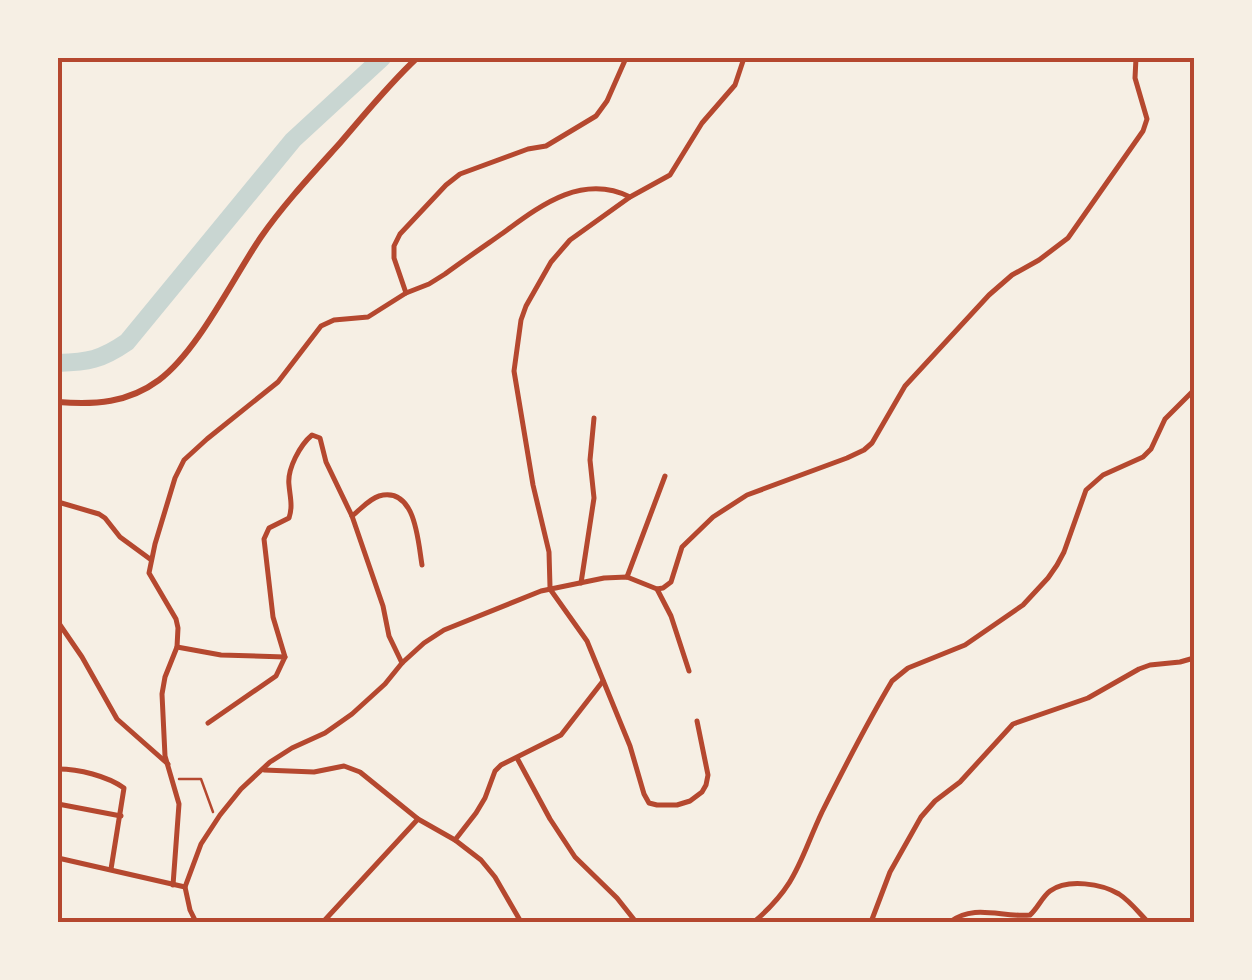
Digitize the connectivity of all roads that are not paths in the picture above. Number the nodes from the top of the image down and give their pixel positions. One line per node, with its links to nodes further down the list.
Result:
1 (416, 58): 8 (main road)
2 (626, 58): 6 (street)
3 (744, 58): 5 (street)
4 (1136, 58): 18 (street)
5 (630, 197): 6 (street); 17 (street)
6 (406, 293): 13 (street)
7 (1194, 390): 44 (street)
8 (58, 402)
9 (594, 418): 16 (street)
10 (665, 476): 15 (street)
11 (58, 502): 13 (street)
12 (352, 516): 14 (street); 21 (street); 23 (street)
13 (151, 559): 20 (street)
14 (422, 565)
15 (627, 578): 16 (street); 18 (street)
16 (582, 583): 17 (street)
17 (550, 589): 23 (street); 25 (street)
18 (657, 589): 24 (street)
19 (58, 622): 29 (street)
20 (176, 648): 21 (street); 29 (street)
21 (286, 657): 27 (street)
22 (1194, 658): 45 (street)
23 (402, 663): 31 (street)
24 (689, 671)
25 (603, 681): 26 (street); 28 (street)
26 (697, 722)
27 (208, 723)
28 (517, 758): 35 (street); 43 (street)
29 (168, 765): 38 (street)
30 (58, 769): 33 (street)
31 (261, 770): 34 (street); 39 (street)
32 (58, 804): 33 (street)
33 (121, 816): 37 (street)
34 (418, 819): 35 (street); 41 (street)
35 (455, 840): 42 (street)
36 (58, 858): 37 (street)
37 (111, 869): 38 (street)
38 (173, 885): 39 (street)
39 (185, 887): 40 (street)
40 (196, 922)
41 (322, 922)
42 (521, 922)
43 (636, 922)
44 (754, 922)
45 (871, 922)
46 (950, 922): 47 (street)
47 (1148, 922)

